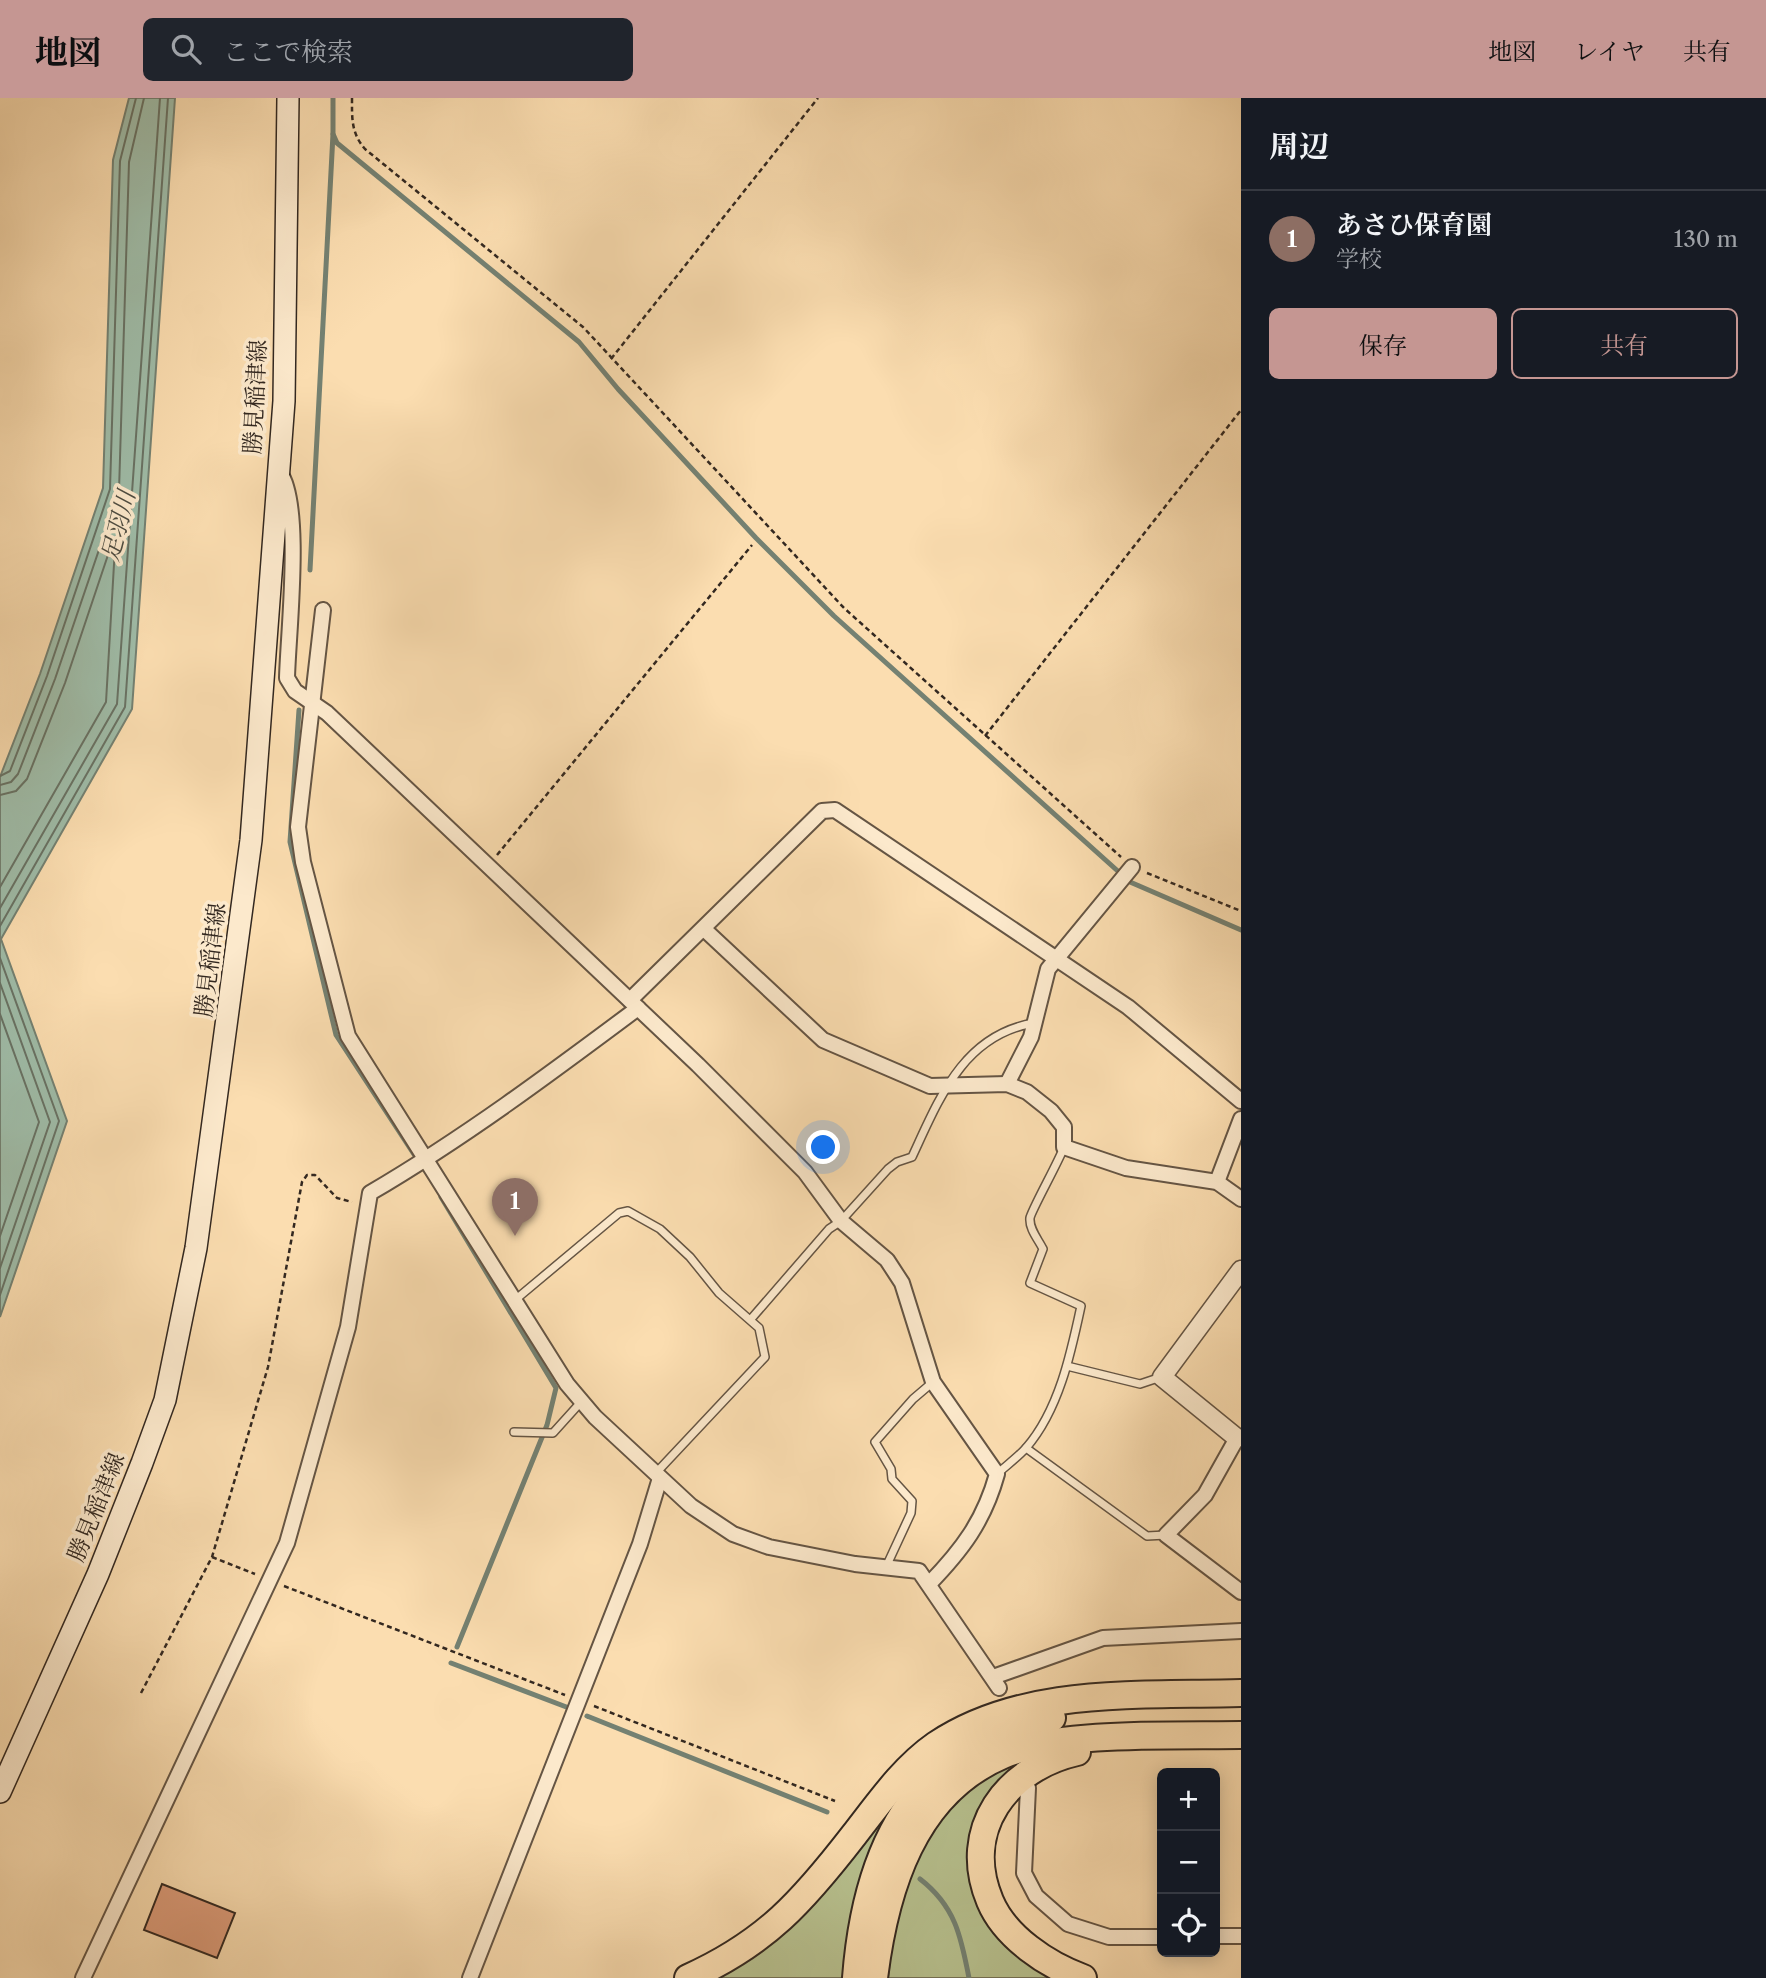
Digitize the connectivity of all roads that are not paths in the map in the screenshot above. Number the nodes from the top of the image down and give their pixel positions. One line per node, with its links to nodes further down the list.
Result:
1 (288, 98): 2 (main road, 勝見稲津線)
2 (278, 470): 4 (street); 41 (main road, 勝見稲津線)
3 (323, 610): 4 (street)
4 (314, 704): 8 (street); 15 (street)
5 (1127, 874): 7 (street)
6 (704, 929): 7 (street); 8 (street); 11 (street)
7 (1055, 960): 9 (street); 12 (street)
8 (634, 1004): 15 (street); 18 (street)
9 (1035, 1023): 10 (street); 11 (lane)
10 (1007, 1084): 11 (street); 14 (street)
11 (945, 1087): 18 (lane)
12 (1241, 1101)
13 (1241, 1119): 16 (street)
14 (1063, 1147): 16 (street); 22 (lane)
15 (422, 1163): 20 (street); 45 (street)
16 (1217, 1182): 17 (street)
17 (1241, 1199)
18 (841, 1220): 21 (lane); 24 (street)
19 (1241, 1270): 23 (street)
20 (514, 1300): 21 (lane); 25 (street)
21 (751, 1319): 30 (lane)
22 (1067, 1366): 23 (lane); 28 (lane)
23 (1162, 1377): 27 (street)
24 (933, 1382): 29 (street); 32 (lane)
25 (582, 1401): 26 (lane); 30 (street)
26 (514, 1432)
27 (1237, 1438): 31 (street)
28 (1026, 1448): 29 (lane); 31 (lane)
29 (997, 1474): 33 (street)
30 (658, 1476): 32 (street); 46 (street)
31 (1166, 1535): 34 (street)
32 (886, 1568): 33 (street)
33 (929, 1584): 35 (street)
34 (1241, 1592)
35 (1241, 1631)
36 (1241, 1693): 37 (highway)
37 (1156, 1695): 47 (highway); 48 (highway)
38 (1241, 1735): 39 (highway)
39 (1158, 1737): 49 (highway); 50 (highway)
40 (1028, 1788): 44 (street)
41 (0, 1792)
42 (1220, 1936): 43 (street)
43 (1241, 1936)
44 (1157, 1937)
45 (83, 1978)
46 (470, 1978)
47 (688, 1978)
48 (856, 1978)
49 (874, 1978)
50 (1083, 1978)

